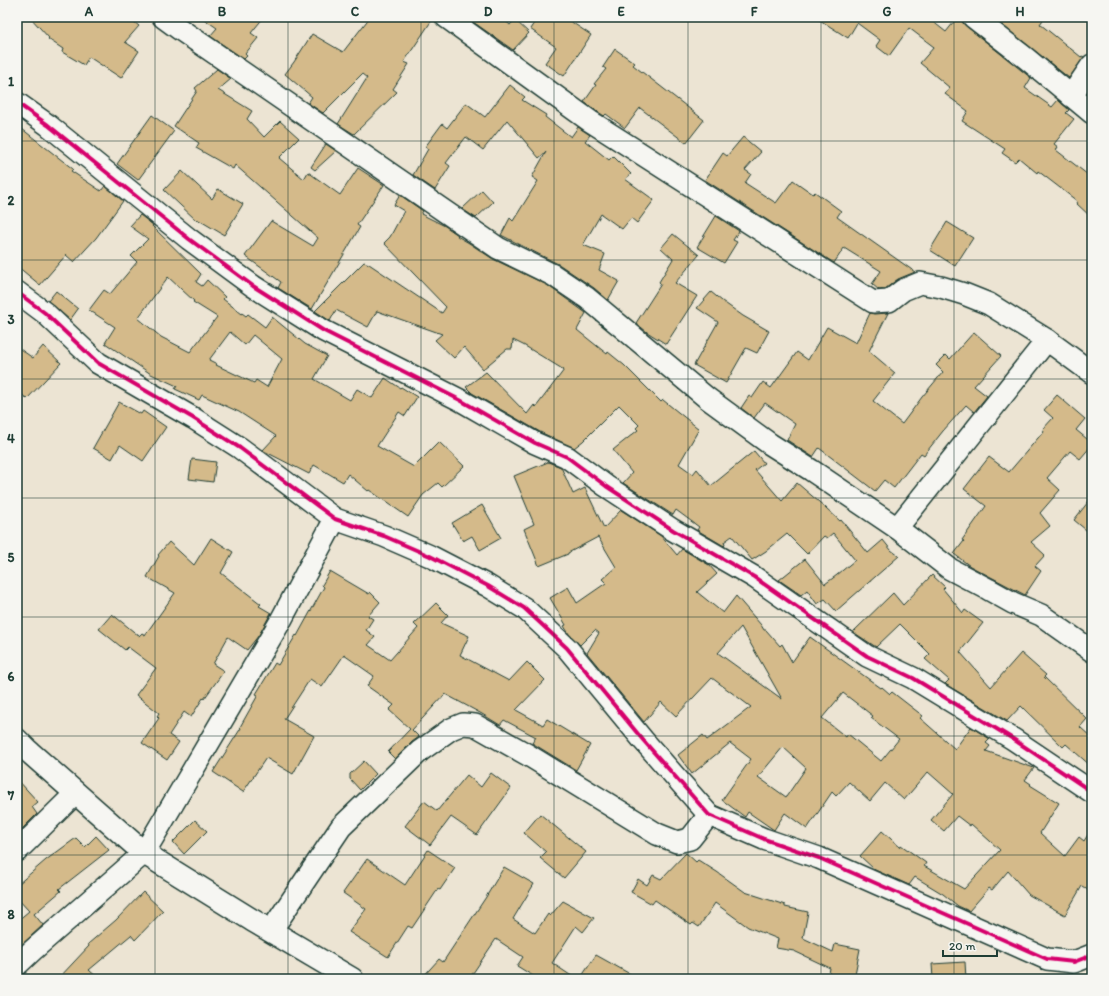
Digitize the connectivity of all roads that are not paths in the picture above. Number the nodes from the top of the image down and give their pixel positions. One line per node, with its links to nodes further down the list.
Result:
1 (163, 17): 12 (street)
2 (446, 17): 9 (street)
3 (973, 17): 5 (street)
4 (1092, 65): 5 (street)
5 (1071, 96): 7 (street)
6 (17, 103): 15 (street)
7 (1092, 113)
8 (17, 292): 11 (street)
9 (1047, 340): 10 (street); 12 (street)
10 (1092, 373)
11 (335, 519): 17 (street); 19 (street)
12 (897, 528): 13 (street)
13 (1092, 651)
14 (20, 750): 16 (main road)
15 (1092, 792)
16 (76, 793): 18 (street); 19 (main road)
17 (709, 815): 20 (street); 22 (street)
18 (17, 851)
19 (144, 853): 20 (main road); 21 (street)
20 (271, 931): 23 (main road)
21 (17, 965)
22 (1080, 965)
23 (352, 979)

